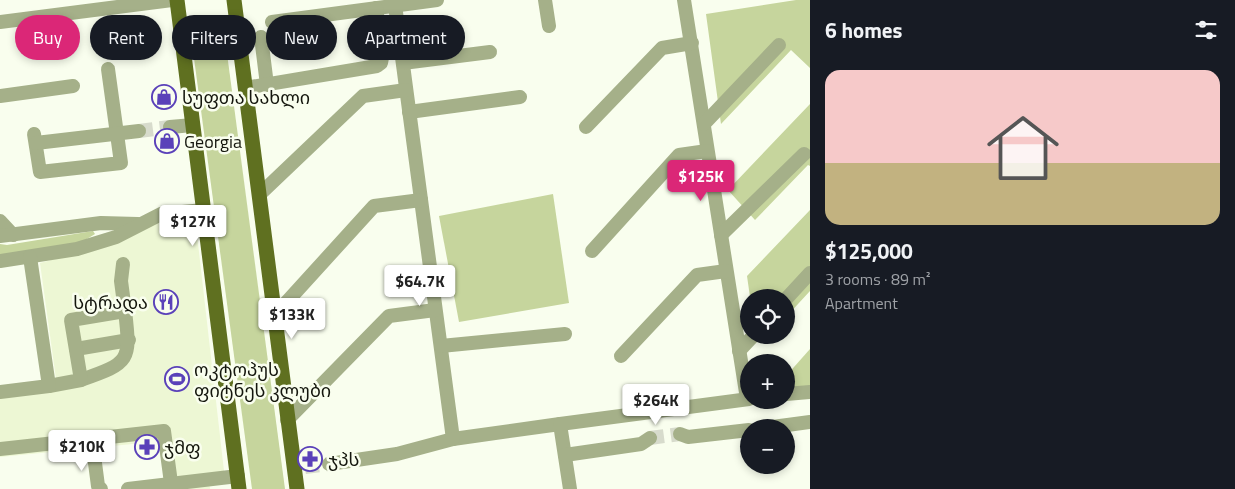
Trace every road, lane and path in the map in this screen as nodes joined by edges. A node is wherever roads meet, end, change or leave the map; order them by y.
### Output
1 (172, 0) edge
2 (177, 0) edge
3 (234, 0) edge
4 (437, 0) edge
5 (545, 0) edge
6 (684, 0) edge
7 (144, 2) edge
8 (395, 5) junction
9 (66, 7) edge
10 (376, 8) junction
11 (324, 15) edge
12 (0, 22) edge
13 (548, 26) dead end
14 (261, 36) dead end
15 (692, 43) junction
16 (779, 45) dead end
17 (490, 52) dead end
18 (403, 63) junction
19 (108, 68) dead end
20 (268, 85) junction
21 (73, 86) dead end
22 (245, 88) junction
23 (406, 90) junction
24 (0, 96) edge
25 (520, 97) dead end
26 (409, 112) junction
27 (704, 124) junction
28 (193, 125) junction
29 (170, 127) tunnel mouth
30 (586, 127) dead end
31 (139, 131) tunnel mouth
32 (118, 134) junction
33 (707, 150) junction
34 (804, 154) dead end
35 (259, 195) junction
36 (421, 200) junction
37 (204, 210) junction
38 (0, 221) edge
39 (138, 224) junction
40 (721, 235) junction
41 (7, 236) edge
42 (592, 252) dead end
43 (30, 257) junction
44 (0, 261) edge
45 (123, 264) dead end
46 (726, 271) junction
47 (810, 273) edge
48 (795, 289) edge
49 (435, 310) junction
50 (125, 311) junction
51 (274, 316) junction
52 (565, 334) dead end
53 (129, 340) junction
54 (746, 344) edge
55 (441, 346) junction
56 (76, 349) junction
57 (739, 351) junction
58 (621, 356) dead end
59 (740, 356) edge
60 (81, 380) junction
61 (49, 386) junction
62 (0, 392) edge
63 (810, 392) edge
64 (795, 393) edge
65 (740, 400) edge
66 (287, 420) junction
67 (810, 422) edge
68 (560, 424) junction
69 (795, 424) edge
70 (740, 431) edge
71 (680, 434) tunnel mouth
72 (650, 438) tunnel mouth
73 (453, 439) junction
74 (92, 440) junction
75 (0, 450) edge
76 (565, 455) junction
77 (329, 464) tunnel mouth
78 (238, 483) edge
79 (176, 484) edge
80 (101, 489) edge
81 (128, 489) edge
82 (297, 489) edge
83 (570, 489) edge

1 - 7 street
2 - 28 main road
3 - 22 main road
4 - 8 street
5 - 13 street
6 - 15 street
7 - 9 street
8 - 10 street
8 - 18 street
9 - 12 street
10 - 11 street
10 - 20 street
14 - 20 street
15 - 27 street
15 - 30 street
16 - 27 street
17 - 18 street
18 - 23 street
19 - 32 street
20 - 22 street
21 - 24 street
22 - 35 main road
23 - 26 street
23 - 35 street
25 - 26 street
26 - 36 street
27 - 33 street
28 - 29 street
28 - 37 main road
31 - 32 street
32 - 32 street
33 - 40 street
33 - 42 street
34 - 40 street
35 - 51 main road
36 - 49 street
36 - 51 street
37 - 39 street
37 - 78 main road
38 - 41 street
39 - 41 street
39 - 43 street
40 - 46 street
43 - 44 street
43 - 61 street
45 - 50 street
46 - 57 street
46 - 58 street
47 - 48 street
49 - 55 street
49 - 66 street
50 - 53 street
50 - 56 street
51 - 66 main road
52 - 55 street
53 - 56 street
53 - 60 street
54 - 57 street
55 - 73 street
56 - 60 street
57 - 59 street
60 - 61 street
61 - 62 street
63 - 64 street
65 - 68 street
66 - 82 main road
67 - 69 street
68 - 73 street
68 - 76 street
70 - 71 street
72 - 76 street
73 - 77 street
74 - 75 street
74 - 79 street
74 - 80 street
76 - 83 street
78 - 79 street
79 - 81 street

